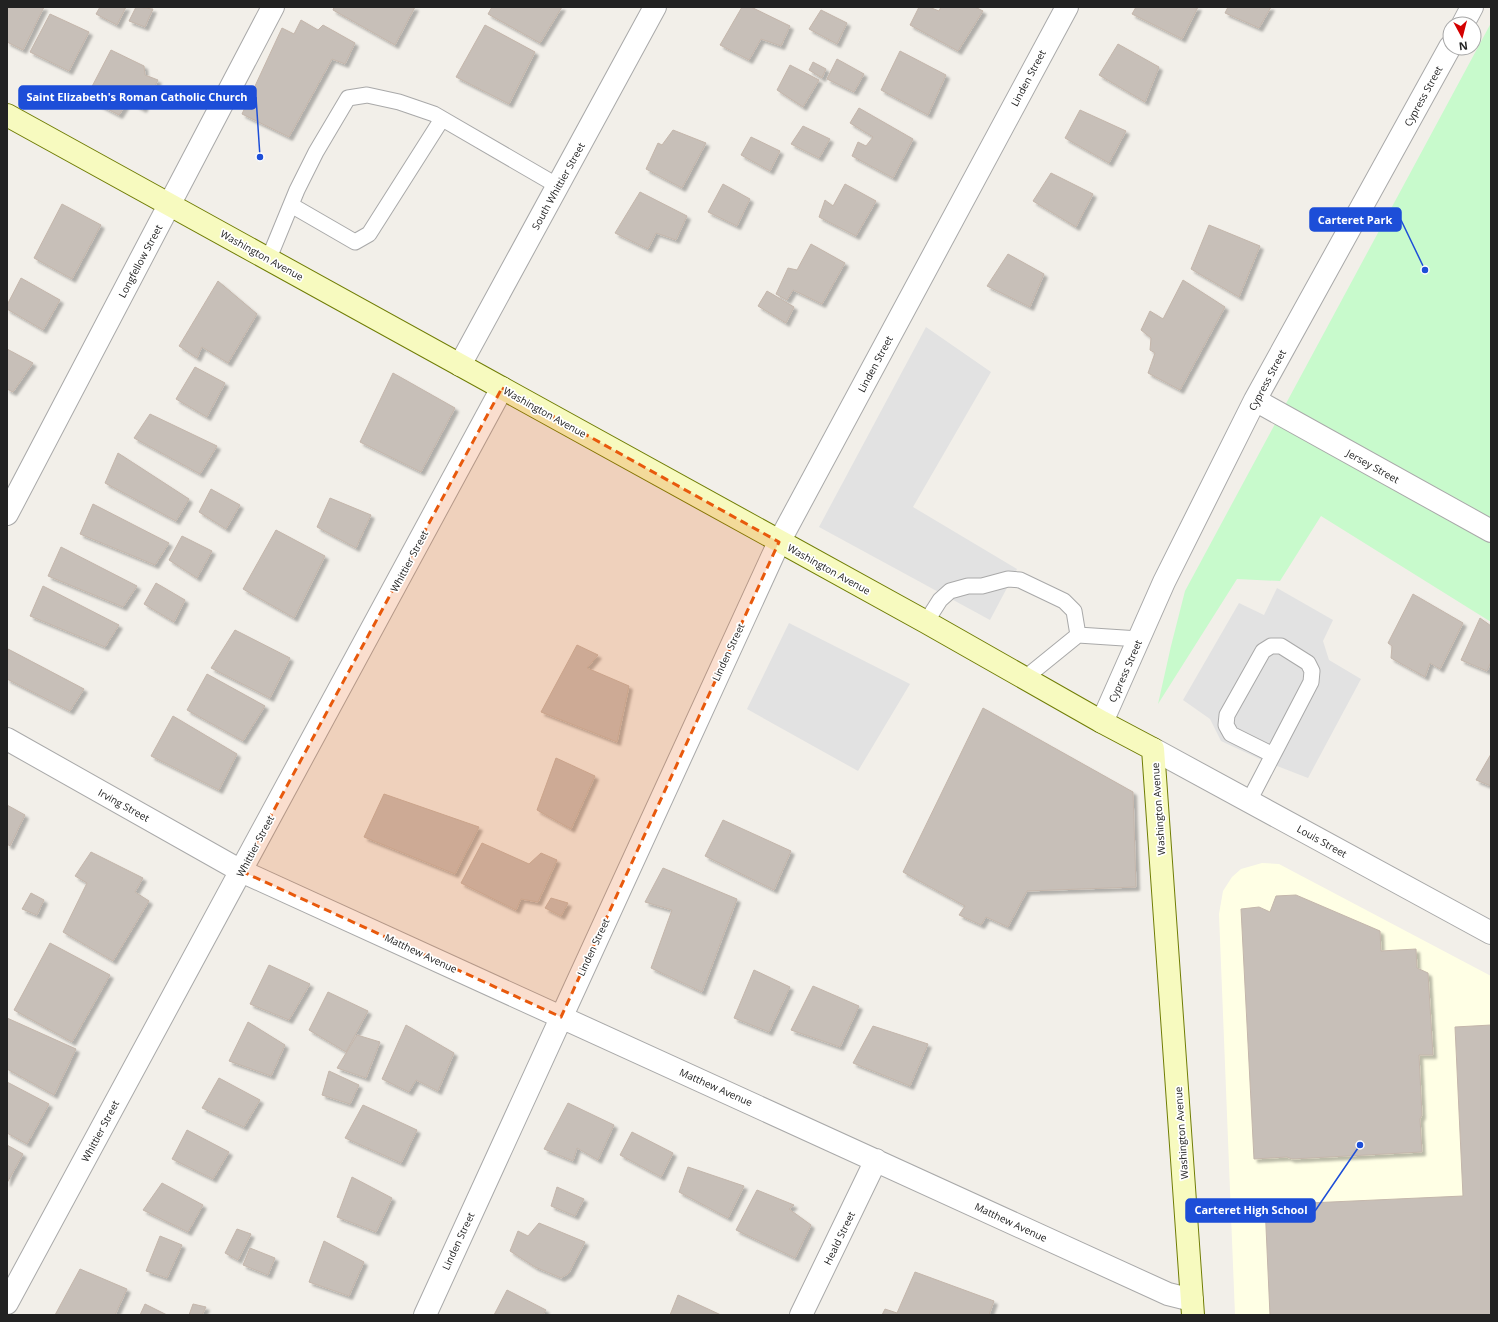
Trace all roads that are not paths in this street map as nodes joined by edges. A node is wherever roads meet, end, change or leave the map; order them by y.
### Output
1 (273, 7) edge
2 (655, 7) edge
3 (1067, 7) edge
4 (1472, 7) edge
5 (1467, 16) edge
6 (1445, 56) edge
7 (7, 115) edge
8 (442, 119) junction
9 (558, 186) junction
10 (170, 204) junction
11 (291, 204) junction
12 (269, 258) junction
13 (460, 365) junction
14 (502, 388) junction
15 (1255, 400) junction
16 (7, 514) edge
17 (1491, 531) edge
18 (779, 542) junction
19 (926, 622) junction
20 (1078, 635) junction
21 (1139, 639) junction
22 (1025, 678) junction
23 (1102, 722) junction
24 (7, 739) edge
25 (1153, 749) junction
26 (1273, 755) junction
27 (1249, 801) junction
28 (241, 871) junction
29 (1491, 933) edge
30 (561, 1017) junction
31 (876, 1160) junction
32 (7, 1303) edge
33 (1193, 1307) edge
34 (425, 1315) edge
35 (801, 1315) edge

1 - 10 street, Longfellow Street
2 - 9 street, South Whittier Street
3 - 18 street, Linden Street
4 - 5 street
6 - 15 street, Cypress Street
7 - 10 street, Washington Avenue
8 - 9 lane
8 - 11 lane
8 - 11 lane
9 - 13 street, South Whittier Street
10 - 12 street, Washington Avenue
10 - 16 street, Longfellow Street
11 - 12 lane
12 - 13 street, Washington Avenue
13 - 14 street, Washington Avenue
14 - 18 street, Washington Avenue
14 - 28 street, Whittier Street
15 - 17 street, Jersey Street
15 - 21 street, Cypress Street
18 - 19 street, Washington Avenue
18 - 30 street, Linden Street
19 - 20 lane
19 - 22 street, Washington Avenue
20 - 21 lane
20 - 22 lane
21 - 23 street, Cypress Street
22 - 23 street, Washington Avenue
23 - 25 street, Washington Avenue
24 - 28 street, Irving Street
25 - 27 street, Louis Street
25 - 33 street, Washington Avenue
26 - 26 lane
26 - 27 lane
27 - 29 street, Louis Street
28 - 30 street, Matthew Avenue
28 - 32 street, Whittier Street
30 - 31 street, Matthew Avenue
30 - 34 street, Linden Street
31 - 33 street, Matthew Avenue
31 - 35 street, Heald Street

